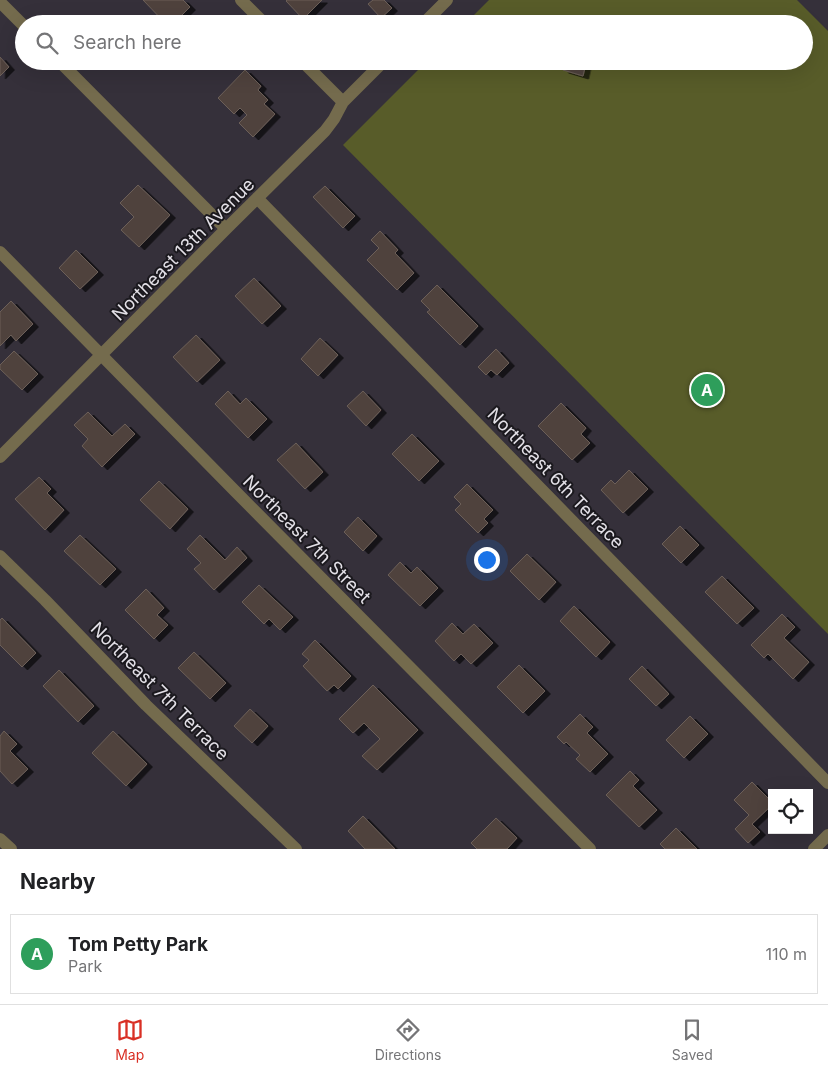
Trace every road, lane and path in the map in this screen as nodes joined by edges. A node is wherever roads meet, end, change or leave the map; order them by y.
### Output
1 (242, 0) edge
2 (447, 0) edge
3 (0, 2) edge
4 (256, 15) edge
5 (432, 15) edge
6 (15, 17) edge
7 (68, 70) edge
8 (311, 70) edge
9 (375, 70) edge
10 (343, 102) junction
11 (257, 198) junction
12 (226, 229) junction
13 (0, 252) edge
14 (103, 355) junction
15 (0, 457) edge
16 (0, 556) edge
17 (828, 783) edge
18 (828, 835) edge
19 (0, 839) edge
20 (11, 849) edge
21 (296, 849) edge
22 (590, 849) edge
23 (814, 849) edge

1 - 4 street
2 - 5 street
3 - 6 street
7 - 12 street
8 - 10 street
9 - 10 street, Northeast 13th Avenue
10 - 11 street, Northeast 13th Avenue
11 - 12 street, Northeast 13th Avenue
11 - 17 street, Northeast 6th Terrace
12 - 14 street, Northeast 13th Avenue
13 - 14 street, Northeast 7th Street
14 - 15 street, Northeast 13th Avenue
14 - 22 street, Northeast 7th Street
16 - 21 street, Northeast 7th Terrace
18 - 23 street
19 - 20 street

